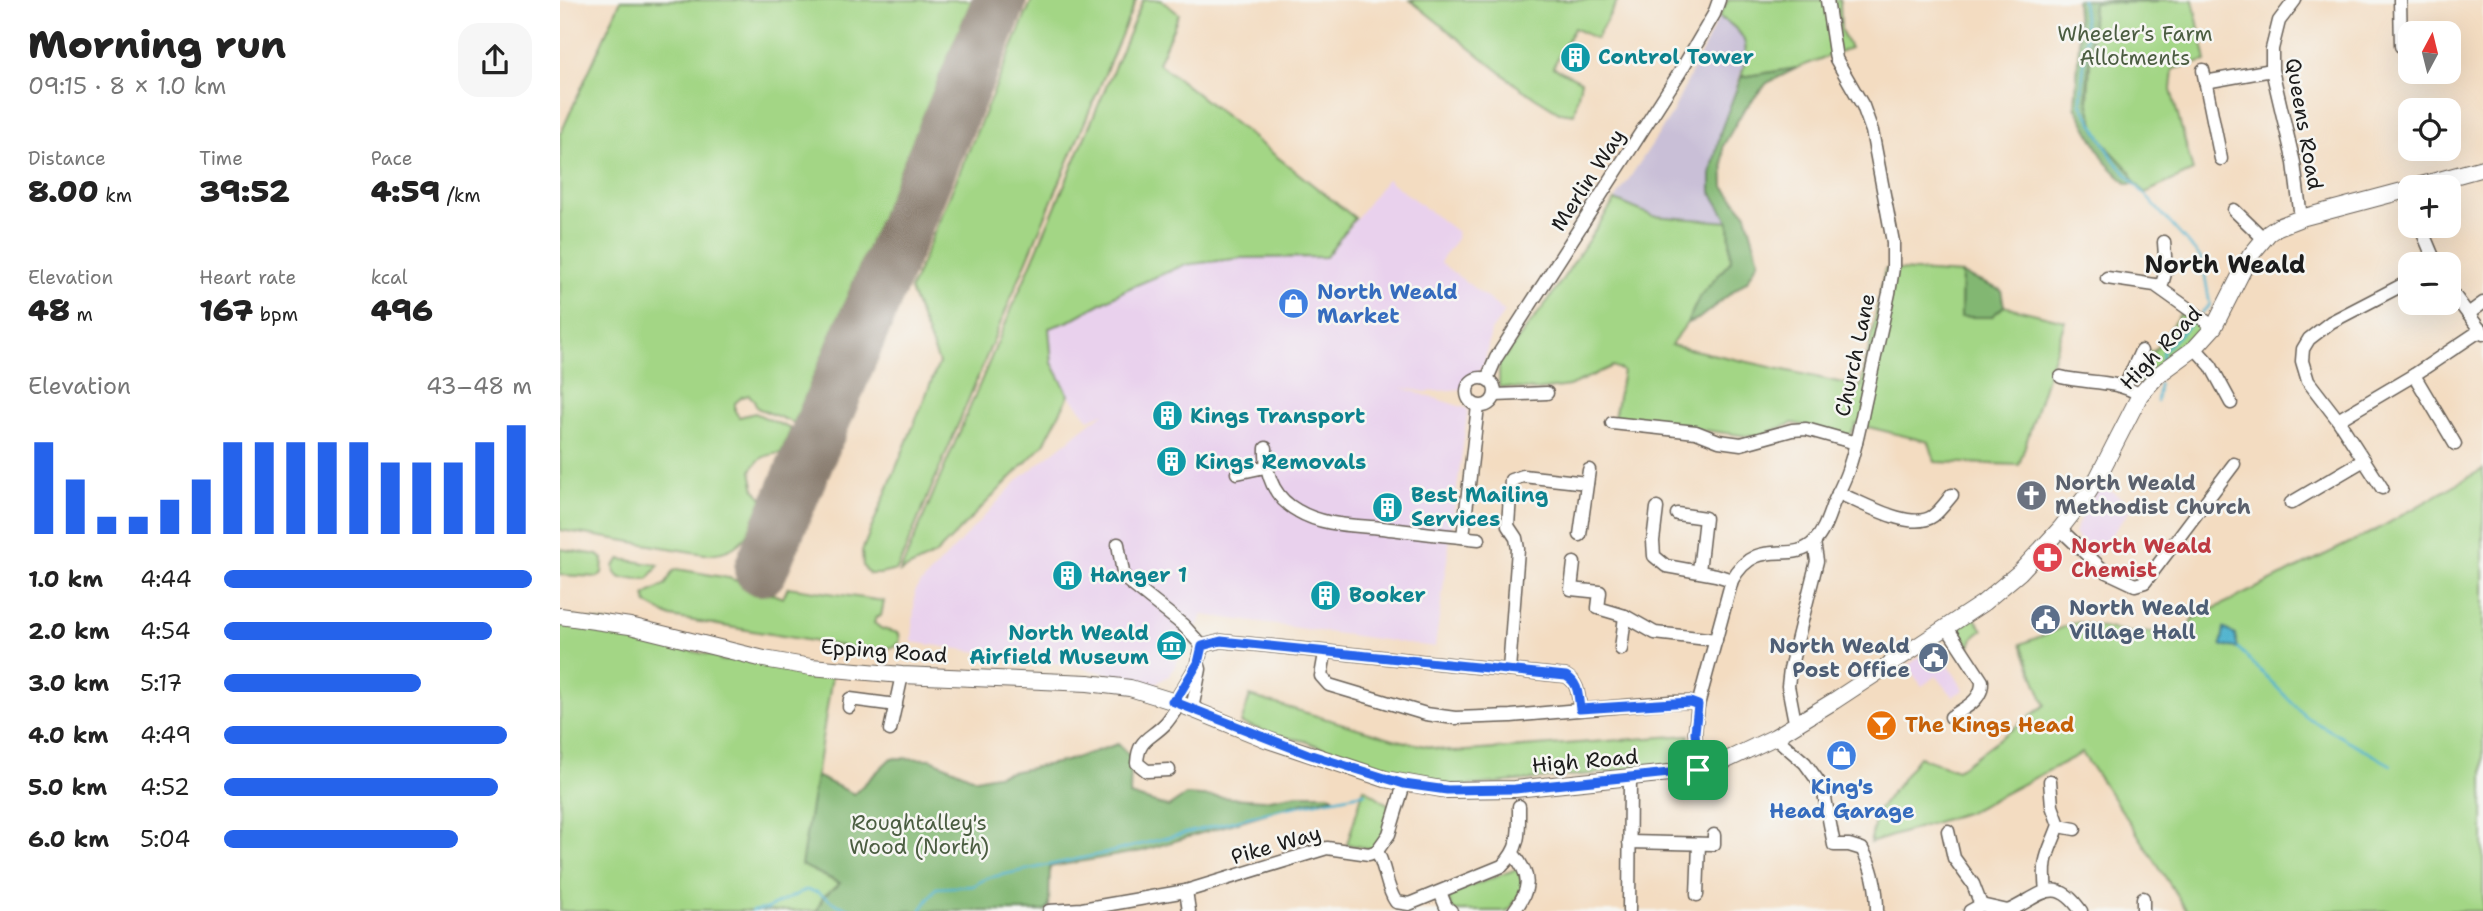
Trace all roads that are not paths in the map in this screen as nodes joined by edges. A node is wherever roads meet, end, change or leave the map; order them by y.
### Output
1 (1719, 0) edge
2 (1827, 0) edge
3 (2295, 0) edge
4 (2400, 0) edge
5 (2400, 21) edge
6 (2272, 70) junction
7 (2221, 159) dead end
8 (2483, 168) edge
9 (2458, 175) edge
10 (2398, 192) edge
11 (2234, 210) dead end
12 (2301, 218) junction
13 (2263, 238) junction
14 (2164, 242) dead end
15 (2107, 278) dead end
16 (2398, 287) edge
17 (2161, 288) junction
18 (2483, 303) edge
19 (2461, 305) edge
20 (2468, 314) junction
21 (2214, 327) junction
22 (2482, 332) edge
23 (2195, 348) junction
24 (2141, 351) dead end
25 (2414, 375) junction
26 (2061, 377) dead end
27 (1487, 379) junction
28 (2125, 386) junction
29 (1547, 393) dead end
30 (1495, 395) junction
31 (2140, 395) junction
32 (2231, 402) dead end
33 (1478, 406) junction
34 (2338, 420) junction
35 (1612, 422) dead end
36 (1856, 443) junction
37 (2455, 444) dead end
38 (1266, 448) dead end
39 (2364, 460) junction
40 (2234, 464) dead end
41 (1265, 467) junction
42 (1589, 470) dead end
43 (1237, 472) dead end
44 (1587, 484) junction
45 (2382, 488) dead end
46 (1838, 493) junction
47 (1952, 495) dead end
48 (2291, 503) dead end
49 (1657, 508) dead end
50 (1677, 514) dead end
51 (2060, 529) junction
52 (1580, 535) dead end
53 (1463, 537) junction
54 (1479, 539) dead end
55 (1814, 542) junction
56 (1118, 544) dead end
57 (1574, 563) dead end
58 (1699, 572) junction
59 (1732, 580) junction
60 (1625, 615) junction
61 (560, 616) edge
62 (1946, 626) junction
63 (1716, 640) junction
64 (1202, 646) junction
65 (1621, 649) dead end
66 (1324, 659) dead end
67 (1198, 663) junction
68 (1509, 670) junction
69 (902, 675) junction
70 (895, 705) junction
71 (1181, 705) junction
72 (1698, 705) junction
73 (849, 707) dead end
74 (1580, 709) junction
75 (1794, 717) dead end
76 (1951, 717) dead end
77 (890, 730) dead end
78 (1775, 737) junction
79 (1169, 769) dead end
80 (1698, 770) junction
81 (1630, 779) junction
82 (2050, 782) dead end
83 (1404, 784) junction
84 (1519, 806) dead end
85 (2059, 826) junction
86 (2075, 829) dead end
87 (1948, 831) dead end
88 (1714, 835) dead end
89 (1629, 842) junction
90 (1699, 844) junction
91 (1377, 851) junction
92 (1514, 855) junction
93 (1186, 891) junction
94 (2046, 891) junction
95 (1440, 892) junction
96 (1697, 895) dead end
97 (1393, 907) edge
98 (1976, 908) edge
99 (1082, 910) edge
100 (1049, 911) edge
101 (1189, 911) edge
102 (1451, 911) edge
103 (1514, 911) edge
104 (1629, 911) edge
105 (1877, 911) edge
106 (2081, 911) edge

1 - 27 street, Merlin Way
2 - 36 street, Church Lane
3 - 6 street, Queens Road
4 - 5 street
6 - 7 street
6 - 12 street, Queens Road
8 - 9 main road, High Road
10 - 12 main road, High Road
11 - 13 street
12 - 13 main road, High Road
13 - 21 main road, High Road
14 - 17 street
15 - 17 street
16 - 34 street
17 - 21 street
18 - 20 street
19 - 20 street
20 - 22 street
21 - 23 main road, High Road
22 - 25 street
23 - 31 main road, High Road
23 - 32 street
24 - 28 street
25 - 34 street
25 - 37 street
26 - 28 street
27 - 30 street
27 - 33 street
28 - 31 street
29 - 30 street
30 - 33 street
31 - 51 main road, High Road
33 - 53 street
34 - 39 street
35 - 36 street
36 - 46 street, Church Lane
38 - 41 street
39 - 45 street
39 - 48 street
40 - 51 street
41 - 43 street
41 - 53 street
42 - 44 street
44 - 52 street
44 - 68 street
46 - 47 street
46 - 55 street, Church Lane
49 - 58 street
50 - 58 street
51 - 62 main road, High Road
53 - 54 street
55 - 59 street
55 - 75 street, Church Lane
56 - 64 street
57 - 60 street
58 - 59 street
59 - 63 street
60 - 63 street
60 - 65 street
61 - 69 main road, Epping Road
62 - 76 street
62 - 78 main road, High Road
63 - 72 street
64 - 67 street
64 - 68 street
66 - 74 street
67 - 71 street
67 - 71 street
68 - 74 street
69 - 70 street
69 - 71 main road, Epping Road
70 - 73 street
70 - 77 street
71 - 79 street
71 - 83 main road, Epping Road
72 - 74 street
72 - 80 street
78 - 80 main road, High Road
78 - 105 street
80 - 81 main road, High Road
81 - 83 main road, High Road
81 - 89 street
82 - 85 street
83 - 91 street
84 - 92 street
85 - 86 street
85 - 94 street
87 - 98 street
88 - 90 street
89 - 90 street
89 - 104 street
90 - 96 street
91 - 93 street, Pike Way
91 - 97 street
92 - 95 street
92 - 103 street
93 - 99 street, Pike Way
93 - 101 street
94 - 98 street
94 - 106 street
95 - 97 street
95 - 102 street
99 - 100 street, Pike Way

